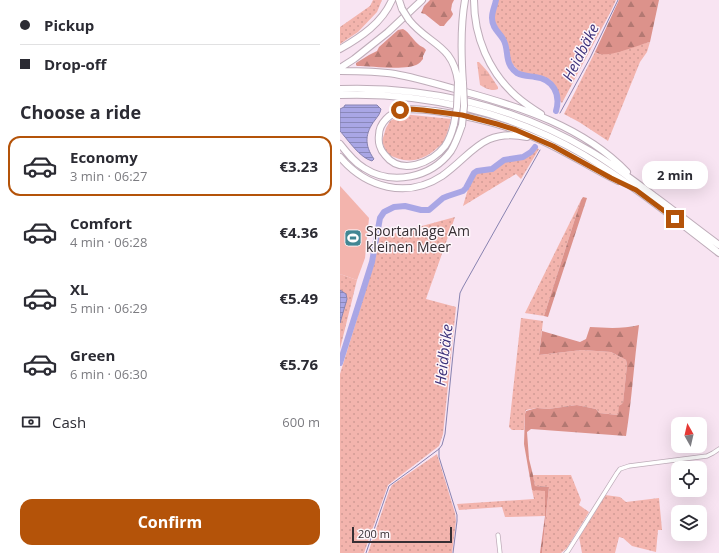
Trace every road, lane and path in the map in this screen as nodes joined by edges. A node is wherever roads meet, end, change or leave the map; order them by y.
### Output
1 (392, 0) edge
2 (399, 0) edge
3 (422, 0) edge
4 (465, 0) edge
5 (474, 0) edge
6 (340, 49) edge
7 (340, 68) edge
8 (340, 71) edge
9 (461, 83) junction
10 (340, 89) edge
11 (340, 96) edge
12 (553, 122) junction
13 (539, 139) junction
14 (340, 144) edge
15 (340, 157) edge
16 (638, 183) junction
17 (636, 190) junction
18 (719, 245) edge
19 (719, 253) edge
20 (719, 449) edge
21 (498, 536) dead end
22 (500, 553) edge
23 (566, 553) edge

1 - 6 highway
2 - 9 highway, bridge
3 - 7 highway
4 - 9 highway
5 - 12 highway
8 - 12 highway
9 - 13 highway, bridge
9 - 14 highway, bridge
10 - 16 highway
11 - 17 highway
12 - 16 highway
13 - 15 highway
13 - 17 highway
16 - 18 highway
17 - 19 highway
20 - 23 street
21 - 22 street

